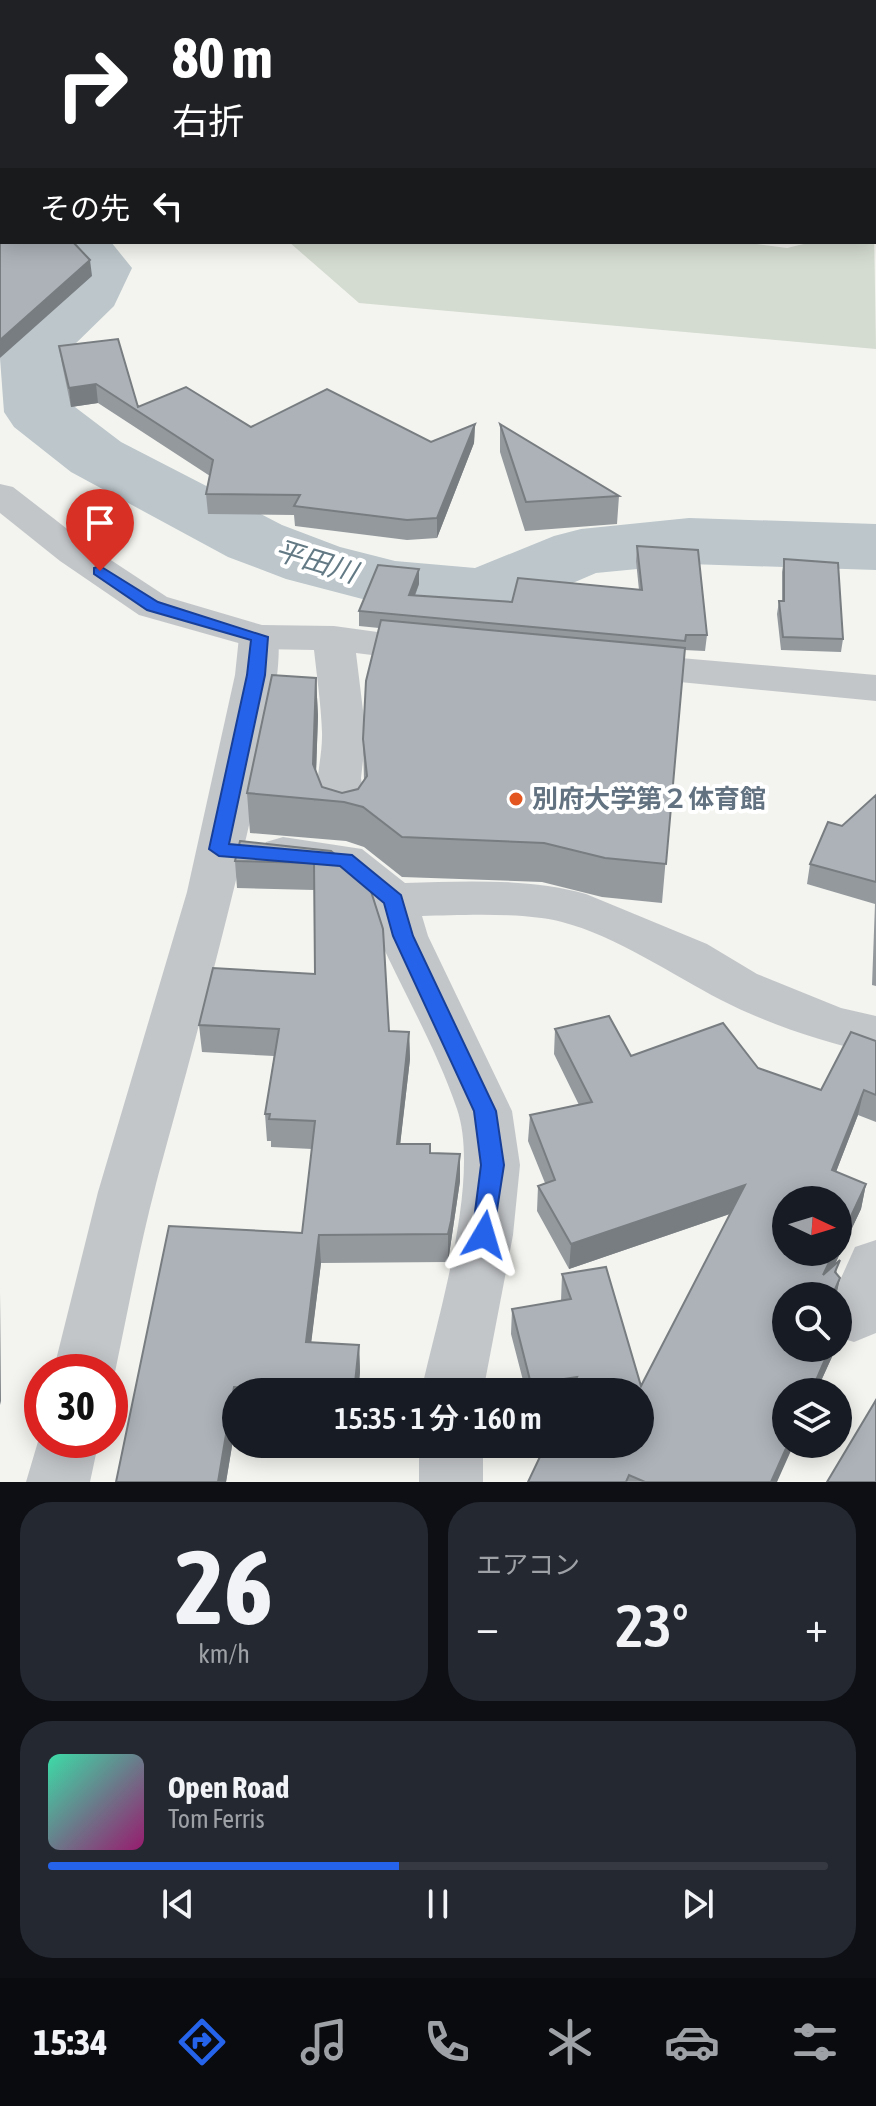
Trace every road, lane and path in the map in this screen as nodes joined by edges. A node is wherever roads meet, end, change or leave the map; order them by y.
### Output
1 (0, 495) edge
2 (260, 637) junction
3 (334, 638) junction
4 (474, 654) edge
5 (584, 663) edge
6 (876, 688) edge
7 (343, 814) edge
8 (219, 849) junction
9 (394, 900) junction
10 (876, 1035) edge
11 (876, 1264) edge
12 (854, 1317) dead end
13 (88, 1354) edge
14 (455, 1378) edge
15 (64, 1458) edge
16 (451, 1458) edge
17 (58, 1482) edge
18 (451, 1482) edge

1 - 2 street
2 - 3 street
2 - 8 street
3 - 4 street
3 - 7 street
5 - 6 street
8 - 9 street
8 - 13 street
9 - 10 street
9 - 14 street
11 - 12 street
15 - 17 street
16 - 18 street

